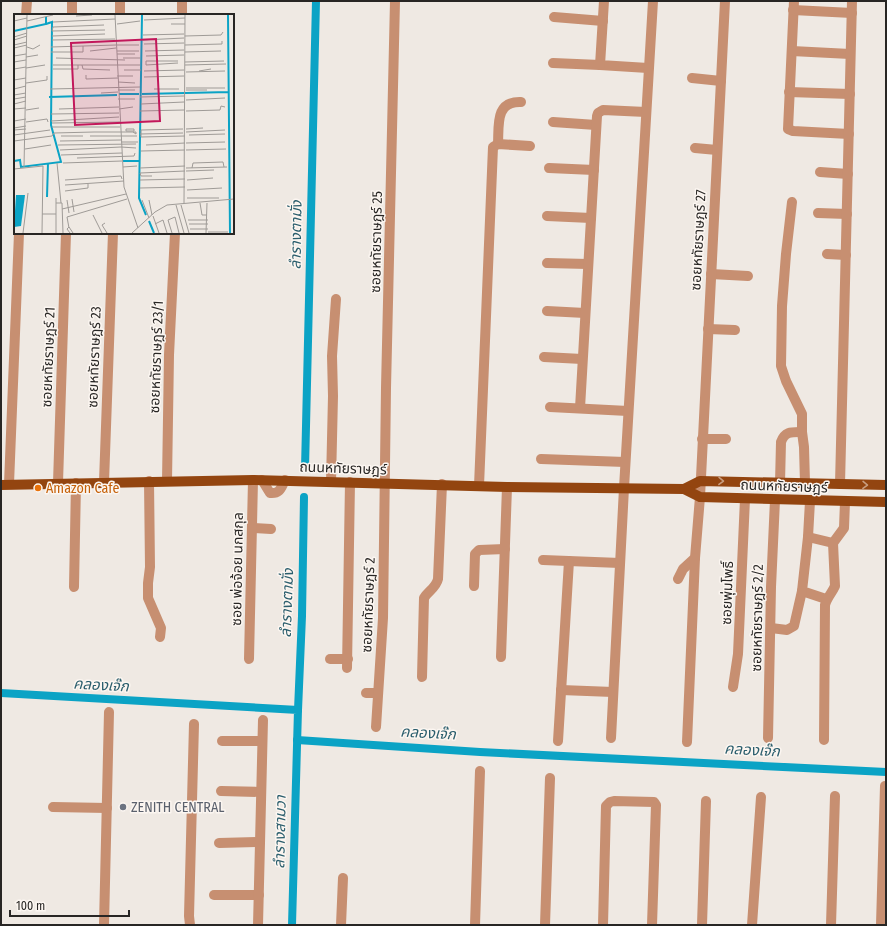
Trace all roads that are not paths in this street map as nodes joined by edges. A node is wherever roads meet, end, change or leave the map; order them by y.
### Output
1 (27, 1) edge
2 (72, 1) edge
3 (120, 1) edge
4 (182, 1) edge
5 (395, 1) edge
6 (604, 1) edge
7 (653, 1) edge
8 (725, 1) edge
9 (852, 1) edge
10 (794, 6) edge
11 (852, 13) junction
12 (26, 14) edge
13 (72, 14) edge
14 (120, 14) edge
15 (182, 14) edge
16 (554, 17) dead end
17 (603, 21) junction
18 (792, 51) junction
19 (850, 54) junction
20 (553, 63) dead end
21 (600, 65) junction
22 (648, 68) junction
23 (692, 78) dead end
24 (721, 81) junction
25 (789, 92) junction
26 (850, 94) junction
27 (521, 102) dead end
28 (646, 112) junction
29 (553, 122) dead end
30 (596, 125) junction
31 (849, 134) junction
32 (498, 144) junction
33 (530, 146) dead end
34 (695, 148) dead end
35 (717, 150) junction
36 (549, 168) dead end
37 (594, 170) junction
38 (820, 172) dead end
39 (848, 174) junction
40 (792, 202) dead end
41 (818, 213) dead end
42 (847, 214) junction
43 (547, 216) dead end
44 (591, 218) junction
45 (19, 234) edge
46 (66, 234) edge
47 (113, 234) edge
48 (175, 234) edge
49 (827, 254) dead end
50 (846, 255) junction
51 (547, 263) dead end
52 (588, 264) junction
53 (710, 274) junction
54 (748, 276) dead end
55 (336, 299) dead end
56 (547, 311) dead end
57 (585, 313) junction
58 (708, 329) junction
59 (735, 330) dead end
60 (544, 357) dead end
61 (582, 359) junction
62 (550, 406) dead end
63 (580, 408) junction
64 (628, 411) junction
65 (802, 432) junction
66 (702, 439) junction
67 (726, 439) dead end
68 (541, 459) dead end
69 (625, 462) junction
70 (257, 480) junction
71 (149, 481) junction
72 (167, 481) junction
73 (700, 481) junction
74 (104, 482) junction
75 (331, 482) junction
76 (350, 482) junction
77 (780, 482) junction
78 (58, 483) junction
79 (76, 483) junction
80 (384, 483) junction
81 (805, 483) junction
82 (5, 484) edge
83 (442, 484) junction
84 (840, 484) junction
85 (886, 485) edge
86 (479, 486) junction
87 (507, 487) junction
88 (624, 488) junction
89 (684, 489) junction
90 (700, 497) junction
91 (744, 499) junction
92 (775, 500) junction
93 (810, 501) junction
94 (845, 502) junction
95 (886, 502) edge
96 (252, 528) junction
97 (271, 529) dead end
98 (808, 537) junction
99 (833, 544) junction
100 (505, 549) junction
101 (695, 558) junction
102 (543, 560) dead end
103 (569, 561) junction
104 (620, 563) junction
105 (678, 579) dead end
106 (474, 586) dead end
107 (74, 587) dead end
108 (802, 591) junction
109 (826, 599) junction
110 (771, 628) junction
111 (160, 637) dead end
112 (501, 657) dead end
113 (249, 659) dead end
114 (330, 659) dead end
115 (422, 677) dead end
116 (733, 687) dead end
117 (561, 690) junction
118 (613, 692) junction
119 (366, 693) dead end
120 (378, 693) junction
121 (109, 712) dead end
122 (263, 720) dead end
123 (194, 724) dead end
124 (376, 727) dead end
125 (611, 738) dead end
126 (768, 738) dead end
127 (824, 740) dead end
128 (222, 741) dead end
129 (262, 741) junction
130 (558, 741) dead end
131 (687, 742) dead end
132 (480, 771) dead end
133 (550, 778) dead end
134 (885, 786) edge
135 (221, 791) dead end
136 (261, 792) junction
137 (835, 796) dead end
138 (761, 797) dead end
139 (706, 801) dead end
140 (54, 807) dead end
141 (107, 808) junction
142 (219, 842) dead end
143 (260, 842) junction
144 (342, 878) dead end
145 (214, 895) dead end
146 (259, 895) junction
147 (104, 925) edge
148 (190, 925) edge
149 (258, 925) edge
150 (341, 925) edge
151 (475, 925) edge
152 (545, 925) edge
153 (602, 925) edge
154 (652, 925) edge
155 (702, 925) edge
156 (752, 925) edge
157 (831, 925) edge
158 (882, 925) edge

1 - 12 street
2 - 13 street
3 - 14 street
4 - 15 street
5 - 80 street, ซอยหทัยราษฎร์ 25
6 - 17 street
7 - 22 street
8 - 24 street, ซอยหทัยราษฎร์ 27
9 - 11 street
10 - 11 street
10 - 18 street
11 - 19 street
16 - 17 street
17 - 21 street
18 - 19 street
18 - 25 street
19 - 26 street
20 - 21 street
21 - 22 street
22 - 28 street
23 - 24 street
24 - 35 street, ซอยหทัยราษฎร์ 27
25 - 26 street
25 - 31 street
26 - 31 street
27 - 32 street
28 - 30 street
28 - 64 street
29 - 30 street
30 - 37 street
31 - 39 street
32 - 33 street
32 - 86 street
34 - 35 street
35 - 53 street, ซอยหทัยราษฎร์ 27
36 - 37 street
37 - 44 street
38 - 39 street
39 - 42 street
40 - 65 street
41 - 42 street
42 - 50 street
43 - 44 street
44 - 52 street
45 - 82 street
46 - 78 street, ซอยหทัยราษฎร์ 21
47 - 74 street, ซอยหทัยราษฎร์ 23
48 - 72 street, ซอยหทัยราษฎร์ 23/1
49 - 50 street
50 - 84 street
51 - 52 street
52 - 57 street
53 - 54 street
53 - 58 street, ซอยหทัยราษฎร์ 27
55 - 75 street
56 - 57 street
57 - 61 street
58 - 59 street
58 - 66 street, ซอยหทัยราษฎร์ 27
60 - 61 street
61 - 63 street
62 - 63 street
63 - 64 street
64 - 69 street
65 - 77 street
65 - 81 street
66 - 67 street
66 - 73 street, ซอยหทัยราษฎร์ 27
68 - 69 street
69 - 88 street
70 - 72 main road, ถนนหทัยราษฎร์
70 - 75 main road, ถนนหทัยราษฎร์
70 - 96 street, ซอย พ่อจ้อย นกสกุล
71 - 72 main road, ถนนหทัยราษฎร์
71 - 74 main road, ถนนหทัยราษฎร์
71 - 111 street
73 -> 77 main road, ถนนหทัยราษฎร์
73 - 89 main road, ถนนหทัยราษฎร์
73 - 90 street, ซอยหทัยราษฎร์ 27
74 - 79 main road, ถนนหทัยราษฎร์
75 - 76 main road, ถนนหทัยราษฎร์
76 - 80 main road, ถนนหทัยราษฎร์
76 - 114 street
77 - 81 main road, ถนนหทัยราษฎร์
78 - 79 main road, ถนนหทัยราษฎร์
78 - 82 main road, ถนนหทัยราษฎร์
79 - 107 street
80 - 83 main road, ถนนหทัยราษฎร์
80 - 120 street, ซอยหทัยราษฎร์ 2
81 - 84 main road, ถนนหทัยราษฎร์
83 - 86 main road, ถนนหทัยราษฎร์
83 - 115 street
84 -> 85 main road, ถนนหทัยราษฎร์
86 - 87 main road, ถนนหทัยราษฎร์
87 - 88 main road, ถนนหทัยราษฎร์
87 - 100 street
88 - 89 main road, ถนนหทัยราษฎร์
88 - 104 street
89 - 90 main road, ถนนหทัยราษฎร์
90 - 91 main road, ถนนหทัยราษฎร์
90 - 101 street, ซอยหทัยราษฎร์ 27
91 - 92 main road, ถนนหทัยราษฎร์
91 - 116 street, ซอยพุ่มโพธิ์
92 - 93 main road, ถนนหทัยราษฎร์
92 - 110 street, ซอยหทัยราษฎร์ 2/2
93 - 94 main road, ถนนหทัยราษฎร์
93 - 98 street
94 - 95 main road, ถนนหทัยราษฎร์
94 - 99 street
96 - 97 street
96 - 113 street, ซอย พ่อจ้อย นกสกุล
98 - 99 street
98 - 108 street
99 - 109 street
100 - 106 street
100 - 112 street
101 - 105 street
101 - 131 street, ซอยหทัยราษฎร์ 27
102 - 103 street
103 - 104 street
103 - 117 street
104 - 118 street
108 - 109 street
108 - 110 street
109 - 127 street
110 - 126 street, ซอยหทัยราษฎร์ 2/2
117 - 118 street
117 - 130 street
118 - 125 street
119 - 120 street
120 - 124 street, ซอยหทัยราษฎร์ 2
121 - 141 street
122 - 129 street
123 - 148 street
128 - 129 street
129 - 136 street
132 - 151 street
133 - 152 street
134 - 158 street
135 - 136 street
136 - 143 street
137 - 157 street
138 - 156 street
139 - 155 street
140 - 141 street
141 - 147 street
142 - 143 street
143 - 146 street
144 - 150 street
145 - 146 street
146 - 149 street
153 - 154 street

